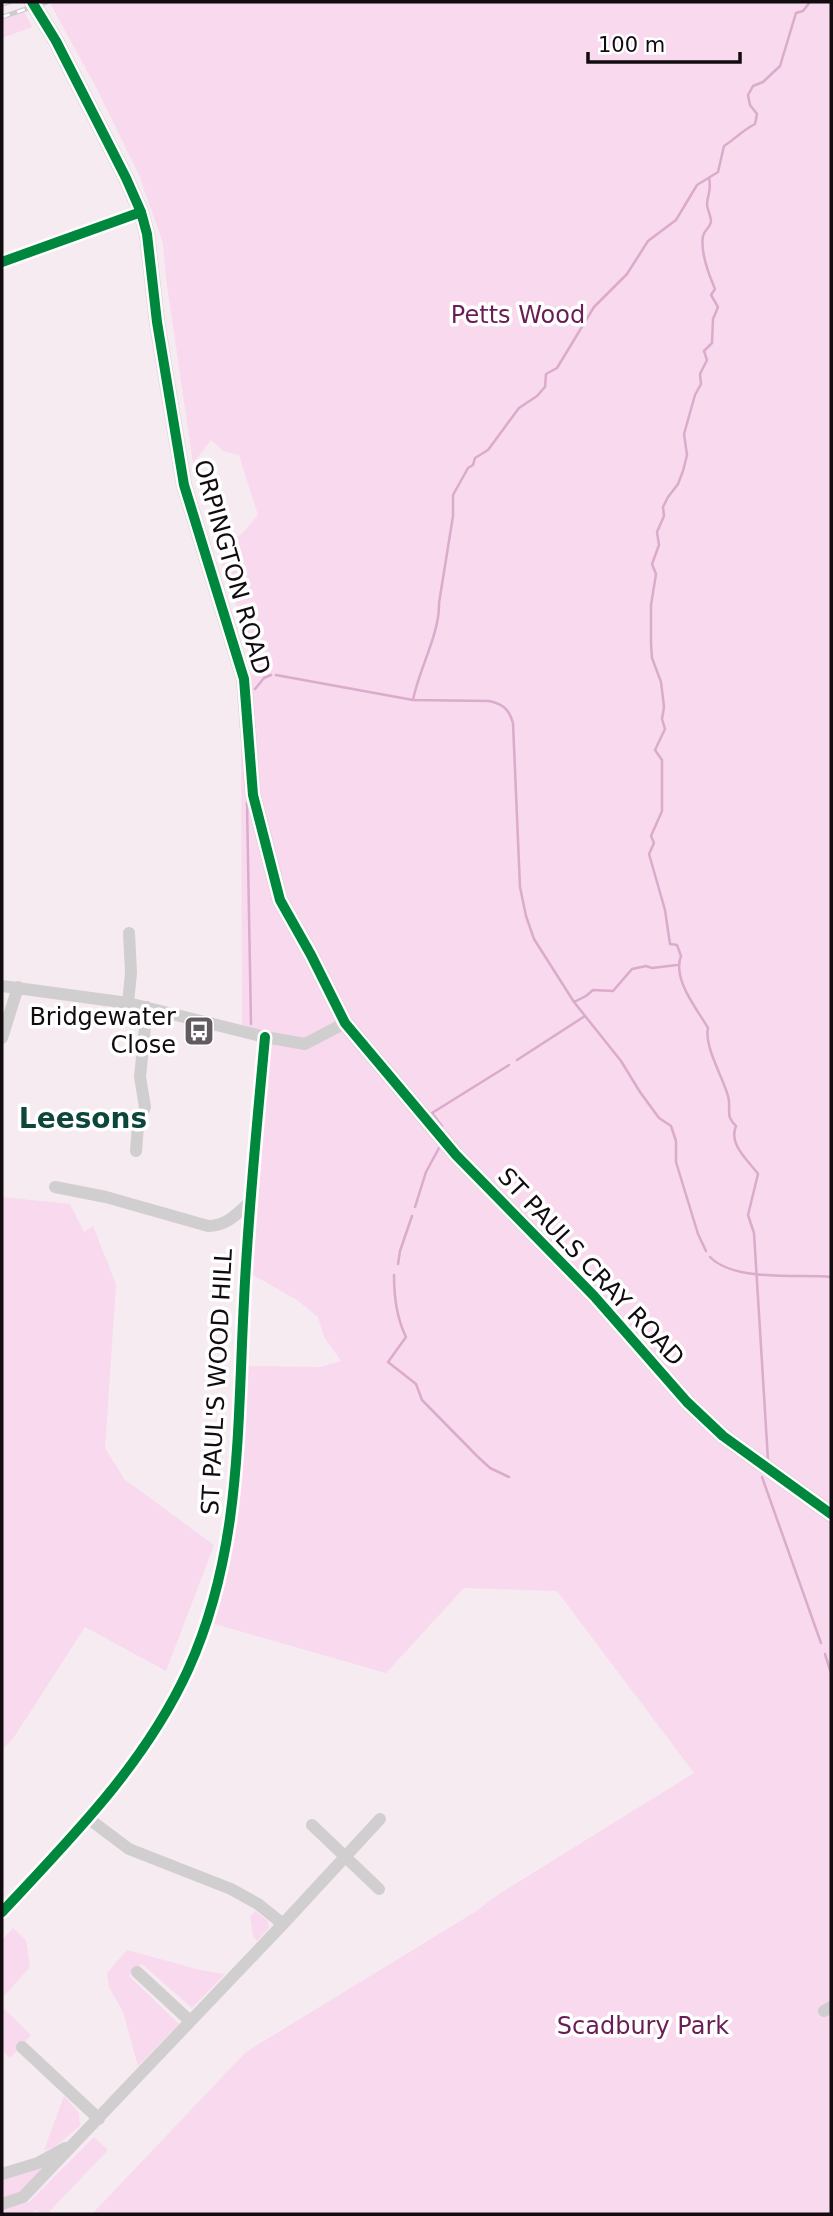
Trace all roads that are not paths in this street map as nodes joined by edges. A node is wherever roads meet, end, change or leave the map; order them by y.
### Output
1 (32, 2) edge
2 (141, 212) junction
3 (2, 262) edge
4 (129, 933) dead end
5 (2, 986) edge
6 (18, 987) junction
7 (128, 1003) junction
8 (147, 1007) junction
9 (345, 1023) junction
10 (265, 1037) junction
11 (2, 1038) edge
12 (136, 1151) dead end
13 (55, 1187) dead end
14 (248, 1203) junction
15 (831, 1514) edge
16 (89, 1819) junction
17 (380, 1819) dead end
18 (312, 1825) dead end
19 (345, 1857) junction
20 (379, 1889) dead end
21 (2, 1912) edge
22 (283, 1924) junction
23 (137, 1972) dead end
24 (190, 2021) junction
25 (22, 2047) dead end
26 (99, 2119) junction
27 (78, 2141) junction
28 (2, 2174) edge
29 (2, 2204) edge

1 - 2 main road, ORPINGTON ROAD
2 - 3 street
2 - 9 main road, ORPINGTON ROAD
4 - 7 street
5 - 6 street
6 - 7 street
6 - 11 street
7 - 8 street
8 - 10 street
8 - 12 street
9 - 10 street
9 - 15 main road, ST PAULS CRAY ROAD
10 - 14 street, ST PAUL'S WOOD HILL
13 - 14 street
14 - 16 street, ST PAUL'S WOOD HILL
16 - 21 street, ST PAUL'S WOOD HILL
16 - 22 street
17 - 19 street
18 - 19 street
19 - 20 street
19 - 22 street
22 - 24 street
23 - 24 street
24 - 26 street
25 - 26 street
26 - 27 street
27 - 28 street
27 - 29 street

